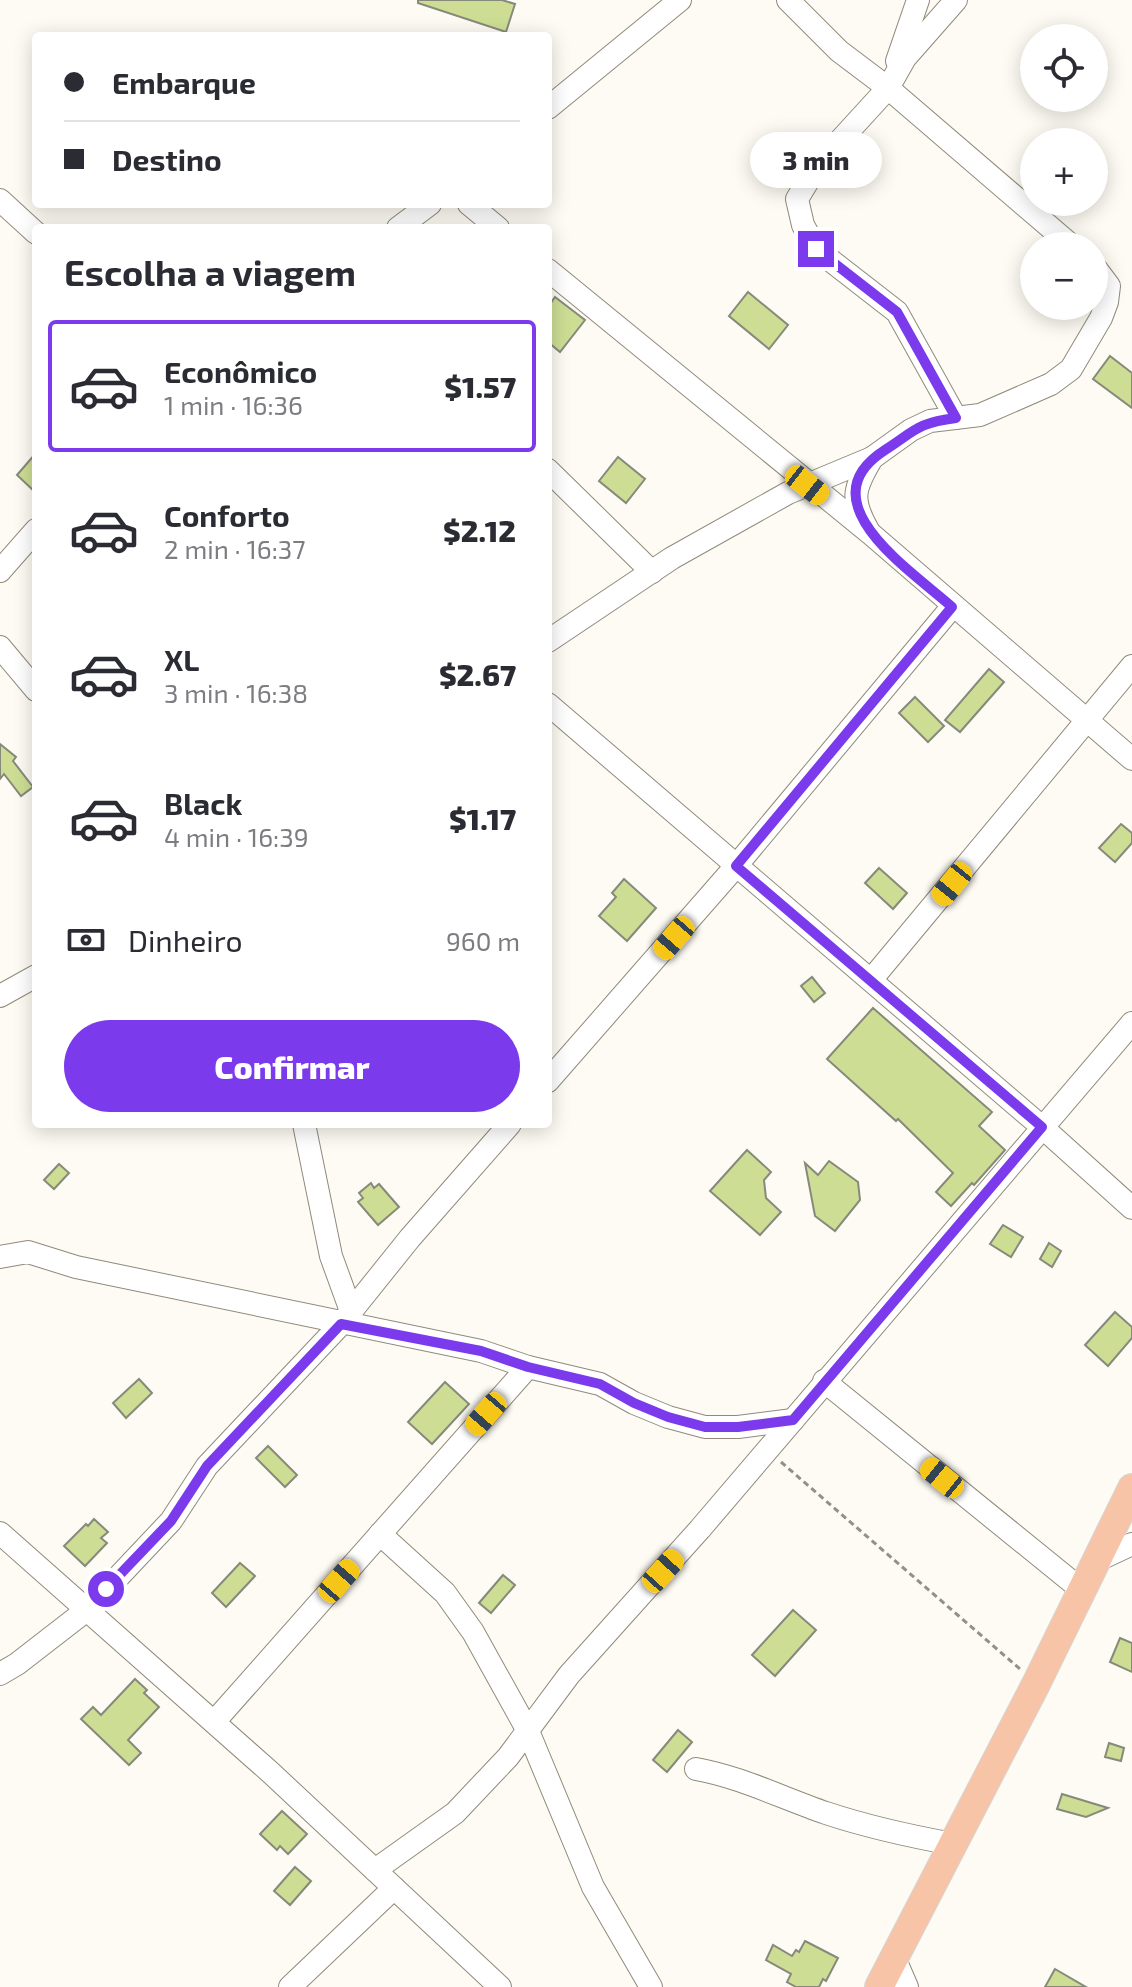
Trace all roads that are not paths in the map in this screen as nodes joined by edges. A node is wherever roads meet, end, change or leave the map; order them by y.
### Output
1 (680, 0) edge
2 (788, 0) edge
3 (918, 0) edge
4 (956, 0) edge
5 (888, 88) junction
6 (552, 105) edge
7 (0, 200) edge
8 (425, 208) edge
9 (474, 208) edge
10 (403, 224) edge
11 (493, 224) edge
12 (32, 229) edge
13 (1056, 232) edge
14 (552, 273) edge
15 (1097, 320) edge
16 (956, 418) junction
17 (872, 458) junction
18 (552, 474) edge
19 (807, 485) junction
20 (871, 534) junction
21 (32, 535) edge
22 (0, 571) edge
23 (652, 572) junction
24 (952, 607) junction
25 (552, 638) edge
26 (0, 647) edge
27 (1132, 666) edge
28 (32, 685) edge
29 (552, 707) edge
30 (1087, 719) junction
31 (1132, 759) edge
32 (736, 866) junction
33 (32, 978) edge
34 (871, 980) junction
35 (0, 996) edge
36 (1132, 1023) edge
37 (552, 1076) edge
38 (1042, 1127) junction
39 (305, 1128) edge
40 (506, 1128) edge
41 (1132, 1208) edge
42 (0, 1257) edge
43 (346, 1317) junction
44 (528, 1367) junction
45 (824, 1381) junction
46 (793, 1420) junction
47 (1132, 1488) edge
48 (0, 1533) edge
49 (380, 1534) junction
50 (1132, 1544) edge
51 (1098, 1560) junction
52 (1083, 1591) junction
53 (88, 1609) junction
54 (0, 1674) edge
55 (214, 1722) junction
56 (528, 1731) junction
57 (696, 1769) dead end
58 (953, 1844) junction
59 (375, 1870) junction
60 (394, 1888) junction
61 (894, 1957) junction
62 (290, 1987) edge
63 (500, 1987) edge
64 (651, 1987) edge
65 (879, 1987) edge
66 (907, 1987) edge

1 - 6 street
2 - 5 street
3 - 5 street
4 - 5 street
5 - 13 street
5 - 16 street
7 - 12 street
8 - 10 street
9 - 11 street
14 - 19 street
15 - 16 street
16 - 17 street
17 - 19 street
17 - 20 street
18 - 23 street
19 - 20 street
19 - 23 street
20 - 24 street
21 - 22 street
23 - 25 street
24 - 30 street
24 - 32 street
26 - 28 street
27 - 30 street
29 - 32 street
30 - 31 street
30 - 34 street
32 - 34 street
32 - 37 street
33 - 35 street
34 - 38 street
36 - 38 street
38 - 41 street
38 - 45 street
39 - 43 street
40 - 43 street
42 - 43 street
43 - 44 street
43 - 53 street
44 - 46 street
44 - 49 street
45 - 46 street
45 - 52 street
46 - 56 street
47 - 51 main road
48 - 53 street
49 - 55 street
49 - 56 street
50 - 51 street
51 - 52 main road
52 - 58 main road
53 - 54 street
53 - 55 street
55 - 59 street
56 - 59 street
56 - 64 street
57 - 58 street
58 - 61 main road
59 - 60 street
60 - 62 street
60 - 63 street
61 - 65 main road
61 - 66 street

